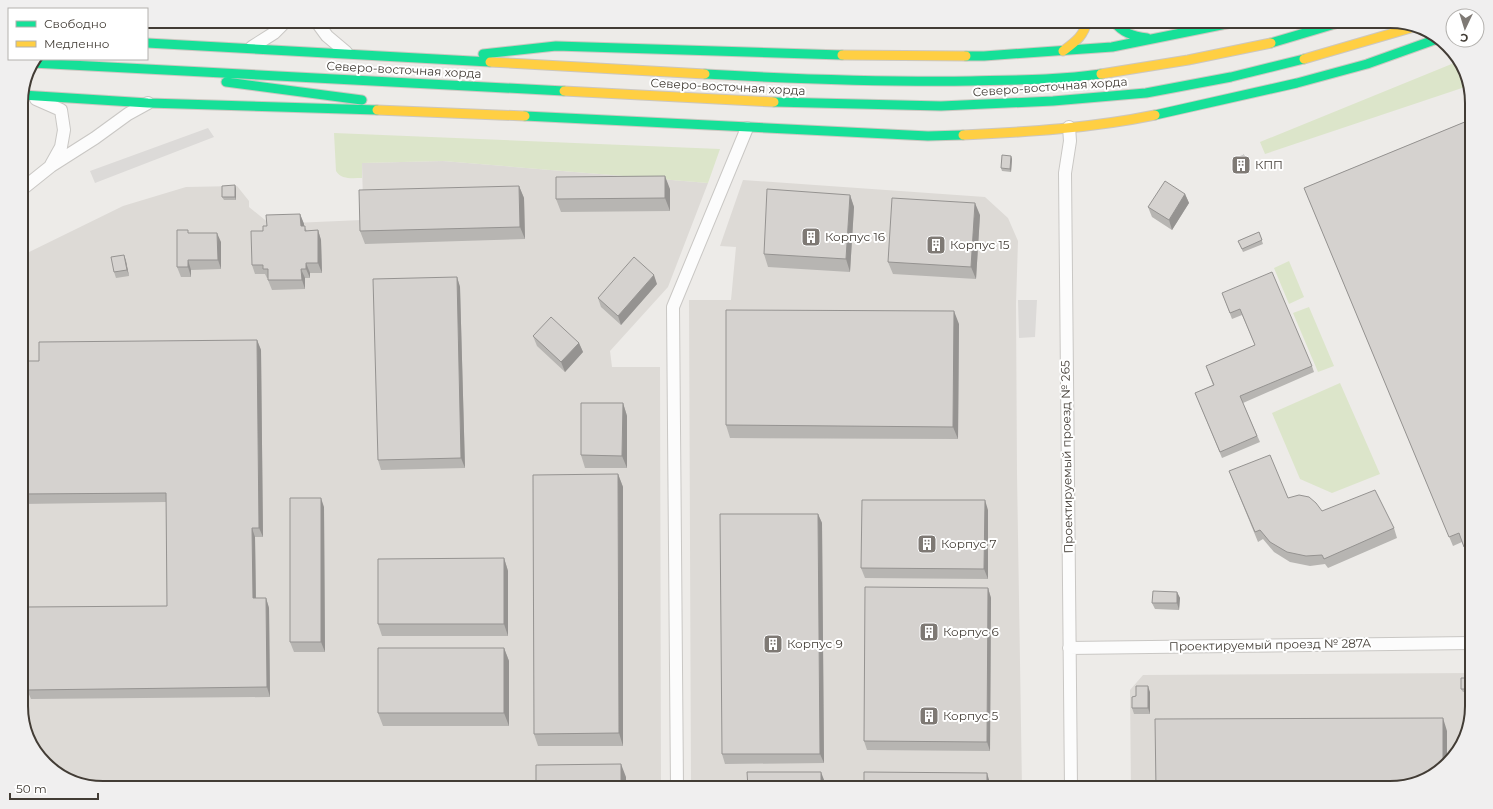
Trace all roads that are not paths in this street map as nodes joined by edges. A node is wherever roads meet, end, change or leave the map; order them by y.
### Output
1 (279, 28) edge
2 (321, 28) edge
3 (1086, 28) edge
4 (1118, 28) edge
5 (1208, 28) edge
6 (1321, 28) edge
7 (1404, 30) edge
8 (148, 38) edge
9 (1156, 39) junction
10 (1432, 41) edge
11 (148, 43) edge
12 (193, 45) junction
13 (249, 48) junction
14 (1063, 51) junction
15 (349, 54) junction
16 (446, 59) junction
17 (40, 63) edge
18 (124, 68) junction
19 (28, 96) edge
20 (28, 97) edge
21 (148, 103) junction
22 (447, 112) junction
23 (1069, 127) junction
24 (747, 128) junction
25 (51, 166) junction
26 (28, 184) edge
27 (1465, 643) edge
28 (1069, 648) junction
29 (677, 781) edge
30 (1071, 781) edge

1 - 13 street
2 - 15 street
3 - 14 main road
4 - 9 main road
5 - 9 main road
6 - 16 main road, Северо-восточная хорда
7 - 18 main road, Северо-восточная хорда
8 - 12 main road
9 - 14 main road
10 - 23 main road
11 - 12 main road, Северо-восточная хорда
12 - 13 main road, Северо-восточная хорда
13 - 15 main road, Северо-восточная хорда
14 - 16 main road
15 - 16 main road, Северо-восточная хорда
17 - 18 main road, Северо-восточная хорда
18 - 22 main road
19 - 21 main road
20 - 25 street
21 - 22 main road
21 - 25 street
22 - 24 main road
23 - 24 main road
23 - 28 street, Проектируемый проезд № 265
24 - 29 street
25 - 26 street
27 - 28 street, Проектируемый проезд № 287А
28 - 30 street, Проектируемый проезд № 265

